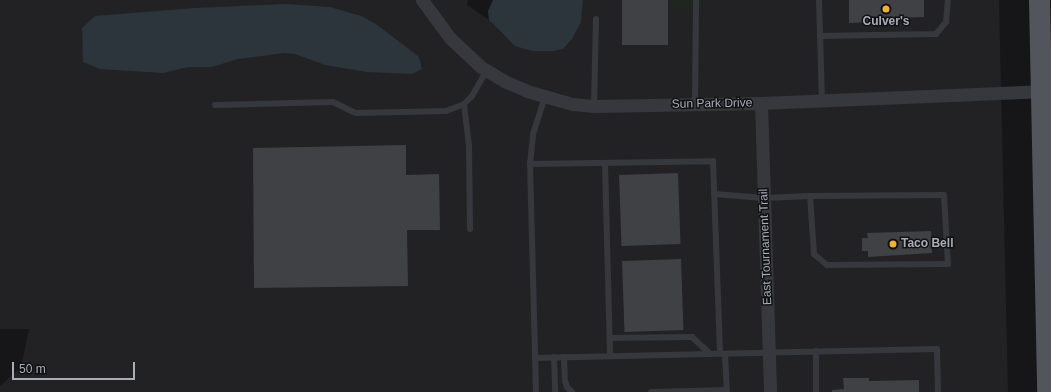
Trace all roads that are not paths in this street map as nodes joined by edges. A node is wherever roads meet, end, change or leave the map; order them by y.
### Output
1 (422, 0) edge
2 (696, 0) edge
3 (819, 0) edge
4 (948, 0) edge
5 (1039, 0) edge
6 (596, 19) dead end
7 (820, 36) junction
8 (487, 70) junction
9 (1042, 91) junction
10 (545, 97) junction
11 (822, 101) junction
12 (761, 103) junction
13 (464, 104) junction
14 (695, 104) junction
15 (215, 105) dead end
16 (594, 106) junction
17 (605, 163) junction
18 (530, 164) junction
19 (714, 194) junction
20 (810, 196) junction
21 (764, 198) junction
22 (470, 229) dead end
23 (610, 338) junction
24 (816, 351) junction
25 (769, 353) junction
26 (710, 354) junction
27 (723, 354) junction
28 (610, 356) junction
29 (554, 357) junction
30 (564, 357) junction
31 (535, 358) junction
32 (727, 391) edge
33 (536, 392) edge
34 (555, 392) edge
35 (572, 392) edge
36 (651, 392) edge
37 (770, 392) edge
38 (816, 392) edge
39 (938, 392) edge
40 (1047, 392) edge

1 - 8 street, Sun Park Drive
2 - 14 lane
3 - 7 lane
4 - 7 lane
5 - 9 main road
6 - 16 lane
7 - 11 lane
8 - 10 street, Sun Park Drive
8 - 13 lane
9 - 11 street, Sun Park Drive
9 - 40 main road
10 - 16 street, Sun Park Drive
10 - 18 lane
11 - 12 street, Sun Park Drive
12 - 14 street, Sun Park Drive
12 - 21 street, East Tournament Trail
13 - 15 lane
13 - 22 lane
14 - 16 street, Sun Park Drive
17 - 18 lane
17 - 19 lane
17 - 23 lane
18 - 31 lane
19 - 21 lane
19 - 27 lane
20 - 20 lane
20 - 21 lane
21 - 25 street, East Tournament Trail
23 - 26 lane
23 - 28 lane
24 - 25 lane
24 - 38 lane
24 - 39 lane
25 - 27 lane
25 - 37 street, East Tournament Trail
26 - 27 lane
26 - 28 lane
27 - 32 lane
28 - 30 lane
29 - 30 lane
29 - 31 lane
29 - 34 lane
30 - 35 lane
31 - 33 lane
32 - 36 lane

